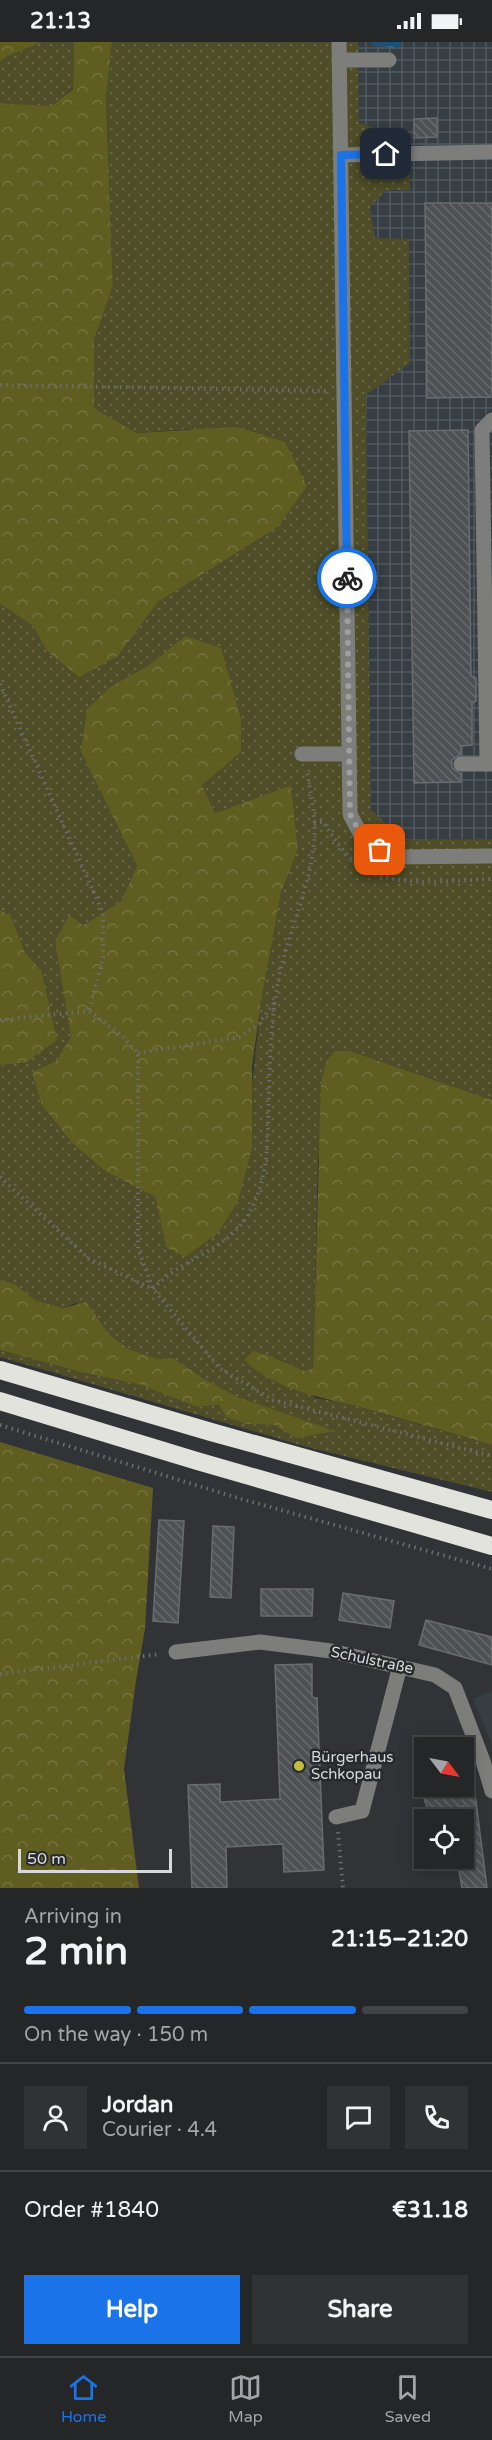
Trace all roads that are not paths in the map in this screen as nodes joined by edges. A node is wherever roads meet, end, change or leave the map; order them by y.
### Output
1 (339, 42) edge
2 (339, 60) junction
3 (389, 60) dead end
4 (492, 152) edge
5 (341, 155) junction
6 (492, 420) edge
7 (488, 545) edge
8 (484, 670) edge
9 (304, 754) road end
10 (349, 754) junction
11 (461, 764) dead end
12 (489, 764) edge
13 (492, 856) edge
14 (0, 1370) edge
15 (0, 1401) edge
16 (492, 1510) edge
17 (492, 1546) edge
18 (176, 1652) road end
19 (400, 1665) junction
20 (492, 1791) edge
21 (336, 1817) road end

1 - 2 street
2 - 3 street
2 - 5 street
4 - 5 street
5 - 10 street
6 - 7 street
7 - 8 street
8 - 12 street
9 - 10 street
10 - 13 street
11 - 12 street
14 - 16 highway
15 - 17 highway
18 - 19 street, Schulstraße
19 - 20 street, Schulstraße
19 - 21 street

